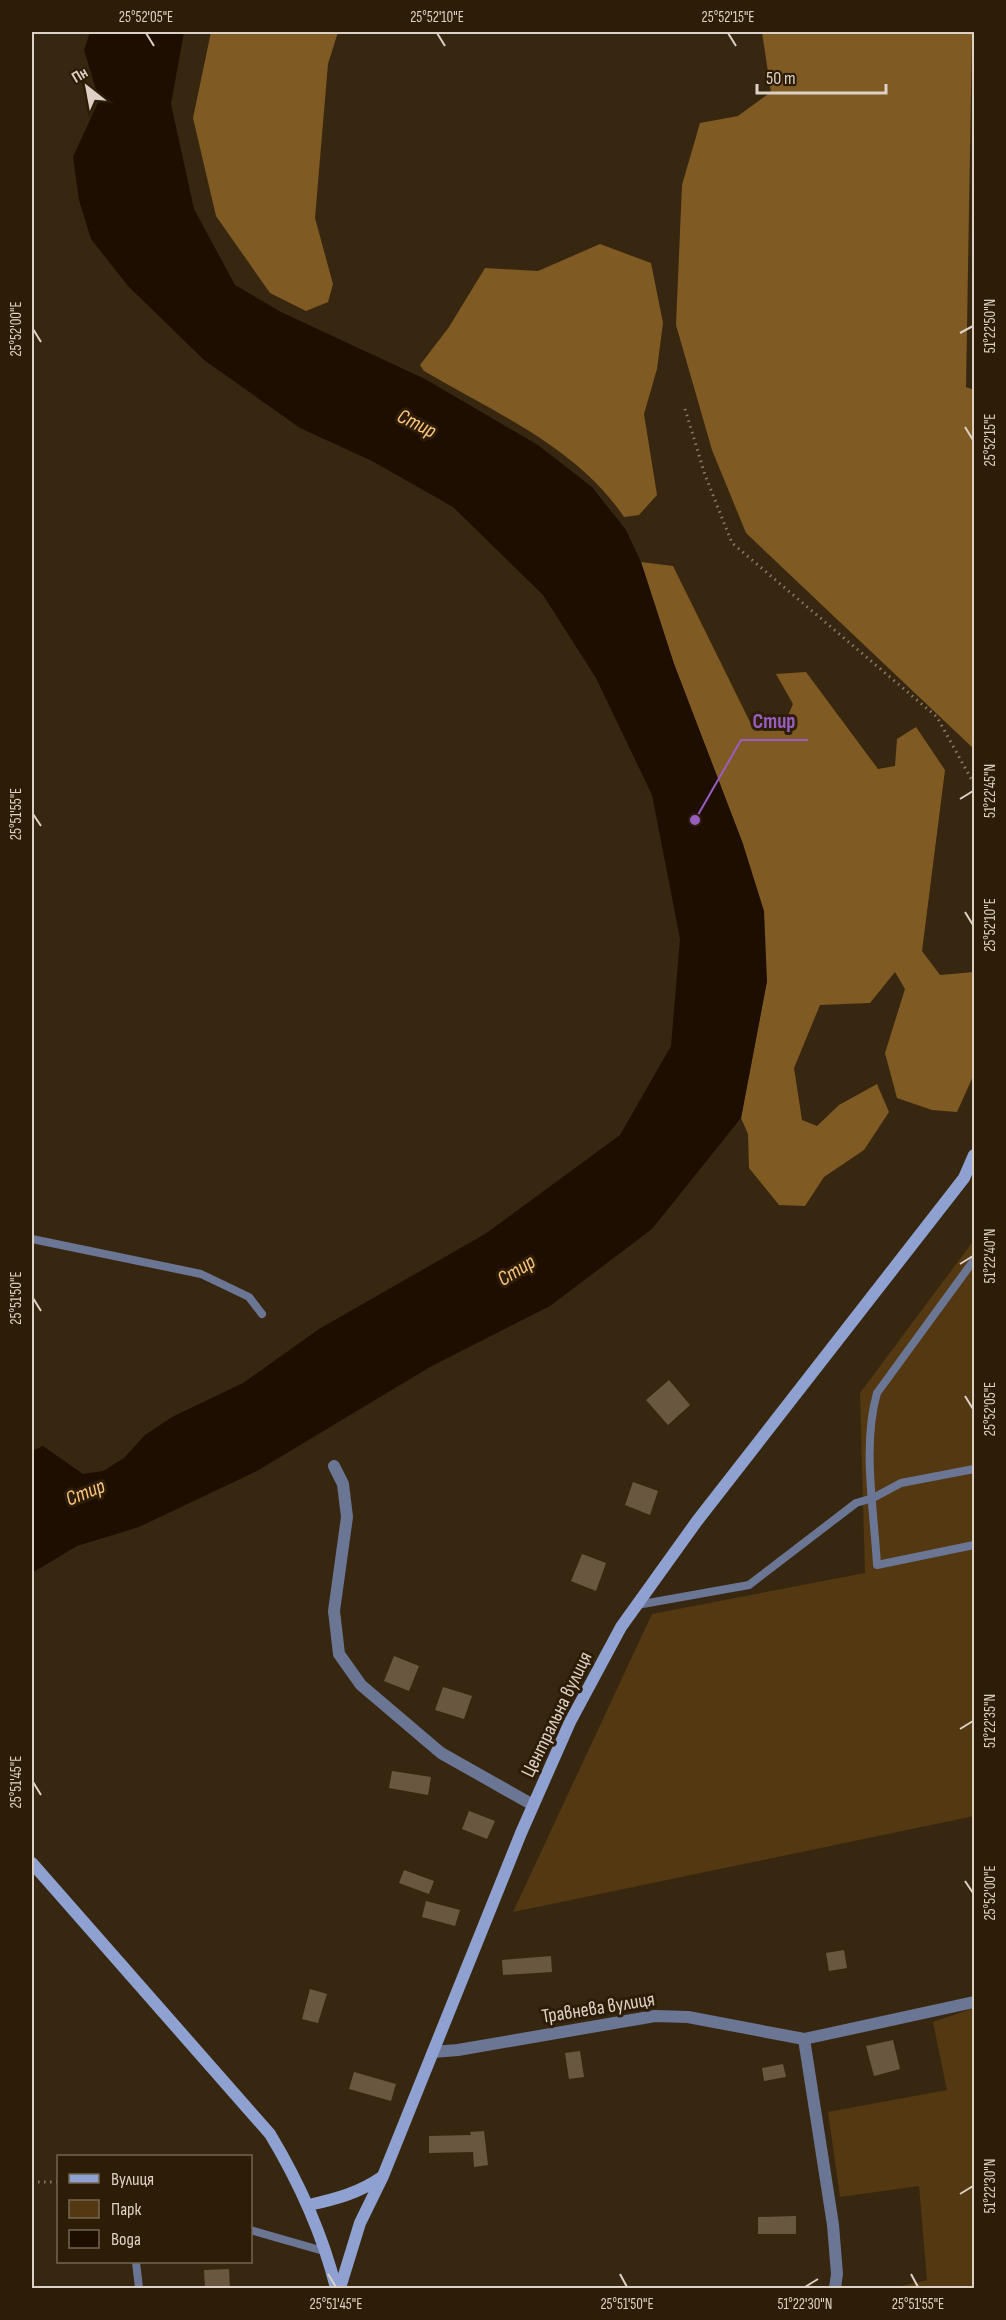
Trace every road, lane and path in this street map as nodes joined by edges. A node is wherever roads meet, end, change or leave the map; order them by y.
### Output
1 (685, 409) dead end
2 (975, 784) edge
3 (975, 1155) edge
4 (32, 1239) edge
5 (975, 1260) edge
6 (262, 1314) dead end
7 (334, 1466) dead end
8 (975, 1468) edge
9 (873, 1498) junction
10 (975, 1545) edge
11 (637, 1605) junction
12 (533, 1805) junction
13 (32, 1863) edge
14 (975, 2002) edge
15 (804, 2039) junction
16 (433, 2052) junction
17 (383, 2176) junction
18 (32, 2182) edge
19 (57, 2182) edge
20 (309, 2205) junction
21 (252, 2231) edge
22 (327, 2252) junction
23 (136, 2263) edge
24 (138, 2289) edge
25 (336, 2289) edge
26 (340, 2289) edge
27 (835, 2289) edge

1 - 2 path
3 - 11 street, Центральна вулиця
4 - 6 lane
5 - 9 lane
7 - 12 street
8 - 9 lane
9 - 10 lane
9 - 11 lane
11 - 12 street, Центральна вулиця
12 - 16 street, Центральна вулиця
13 - 20 street
14 - 15 street, Травнева вулиця
15 - 16 street, Травнева вулиця
15 - 27 street
16 - 17 street, Центральна вулиця
17 - 20 street
17 - 26 street, Центральна вулиця
18 - 19 path
20 - 22 street
21 - 22 lane
22 - 25 street
23 - 24 lane

